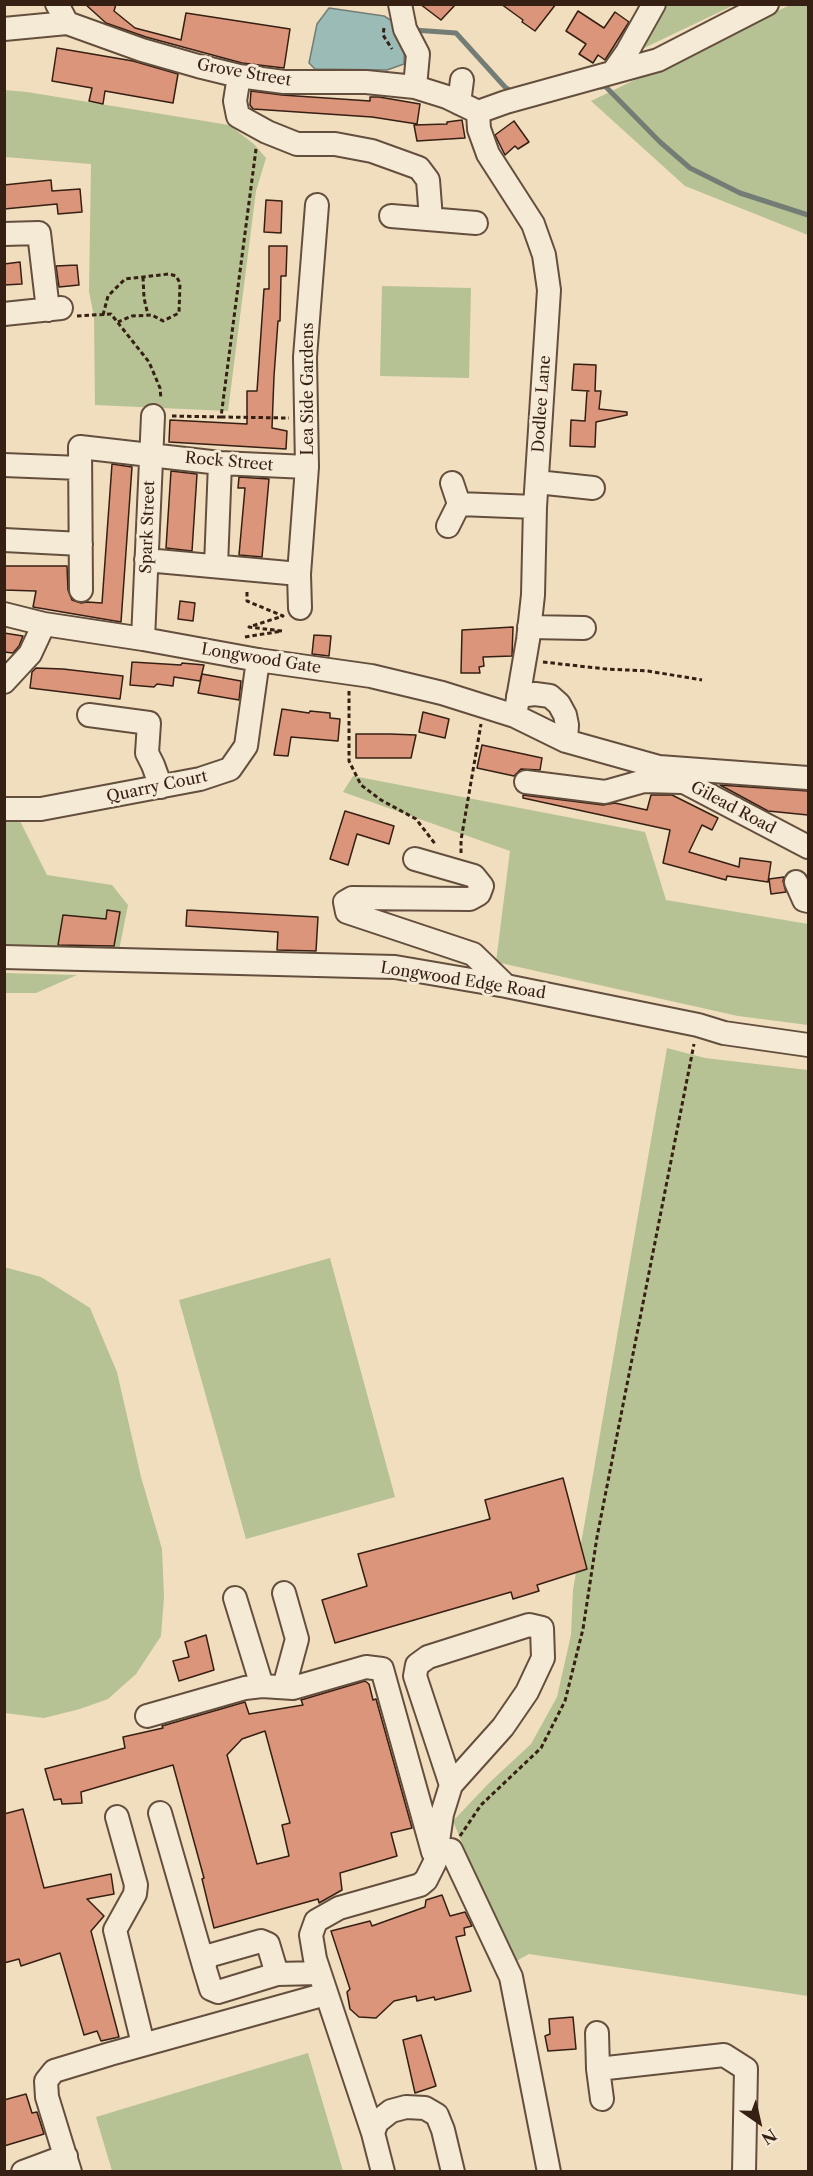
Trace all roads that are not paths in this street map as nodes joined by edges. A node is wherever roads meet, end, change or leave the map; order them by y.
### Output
1 (400, 4) edge
2 (654, 4) edge
3 (767, 4) edge
4 (62, 14) edge
5 (4, 29) edge
6 (613, 72) junction
7 (239, 76) junction
8 (462, 80) dead end
9 (416, 87) junction
10 (472, 115) junction
11 (317, 205) dead end
12 (391, 216) dead end
13 (431, 219) junction
14 (476, 223) dead end
15 (4, 234) edge
16 (4, 314) edge
17 (157, 416) road end
18 (151, 454) junction
19 (220, 463) junction
20 (4, 465) edge
21 (307, 467) junction
22 (80, 468) junction
23 (537, 482) junction
24 (593, 488) dead end
25 (535, 507) junction
26 (448, 526) dead end
27 (4, 540) edge
28 (81, 544) junction
29 (146, 560) junction
30 (216, 566) junction
31 (299, 574) junction
32 (81, 590) dead end
33 (300, 608) dead end
34 (4, 614) edge
35 (44, 624) junction
36 (529, 627) junction
37 (585, 628) dead end
38 (143, 639) junction
39 (258, 660) junction
40 (4, 682) edge
41 (517, 706) junction
42 (89, 715) dead end
43 (566, 741) junction
44 (659, 766) junction
45 (808, 778) edge
46 (526, 782) dead end
47 (684, 782) junction
48 (161, 787) junction
49 (4, 809) edge
50 (808, 847) edge
51 (415, 859) dead end
52 (798, 881) edge
53 (808, 901) edge
54 (4, 957) edge
55 (506, 986) junction
56 (808, 1045) edge
57 (284, 1593) dead end
58 (235, 1598) dead end
59 (273, 1687) junction
60 (147, 1716) dead end
61 (451, 1785) junction
62 (160, 1813) dead end
63 (117, 1817) dead end
64 (443, 1856) junction
65 (204, 1966) junction
66 (277, 1974) junction
67 (322, 1983) junction
68 (597, 2033) dead end
69 (143, 2044) junction
70 (598, 2068) junction
71 (602, 2099) dead end
72 (373, 2133) junction
73 (68, 2164) edge
74 (23, 2172) edge
75 (383, 2172) edge
76 (453, 2172) edge
77 (549, 2172) edge
78 (744, 2172) edge

1 - 9 street
2 - 6 street
3 - 6 street
4 - 5 street
4 - 7 street, Grove Street
6 - 10 street
7 - 9 street, Grove Street
7 - 13 street
8 - 10 street
9 - 10 street, Grove Street
10 - 23 street, Dodlee Lane
11 - 21 street, Lea Side Gardens
12 - 13 street
13 - 14 street
15 - 16 street
17 - 18 street, Spark Street
18 - 19 street, Rock Street
18 - 22 street, Rock Street
18 - 29 street, Spark Street
19 - 21 street, Rock Street
19 - 30 street
20 - 22 street
21 - 31 street, Lea Side Gardens
22 - 28 street
23 - 24 street
23 - 25 street, Dodlee Lane
25 - 26 street
25 - 36 street, Dodlee Lane
27 - 28 street
28 - 32 street
29 - 30 street
29 - 38 street, Spark Street
30 - 31 street
31 - 33 street, Lea Side Gardens
34 - 35 street, Longwood Gate
35 - 38 street, Longwood Gate
35 - 40 street
36 - 37 street
36 - 41 street, Dodlee Lane
38 - 39 street, Longwood Gate
39 - 41 street, Longwood Gate
39 - 48 street, Quarry Court
41 - 43 street
41 - 43 street
42 - 48 street
43 - 44 street
44 - 45 street
44 - 47 street, Gilead Road
46 - 47 street
47 - 50 street, Gilead Road
48 - 49 street, Quarry Court
51 - 55 street
52 - 53 street
54 - 55 street, Longwood Edge Road
55 - 56 street, Longwood Edge Road
57 - 59 street
58 - 59 street
59 - 60 street
59 - 64 street
61 - 61 street
61 - 64 street
62 - 65 street
63 - 69 street
64 - 67 street
64 - 77 street
65 - 66 street
65 - 66 street
66 - 67 street
67 - 69 street
67 - 72 street
68 - 70 street
69 - 73 street
70 - 71 street
70 - 78 street
72 - 75 street
72 - 76 street
73 - 74 street

